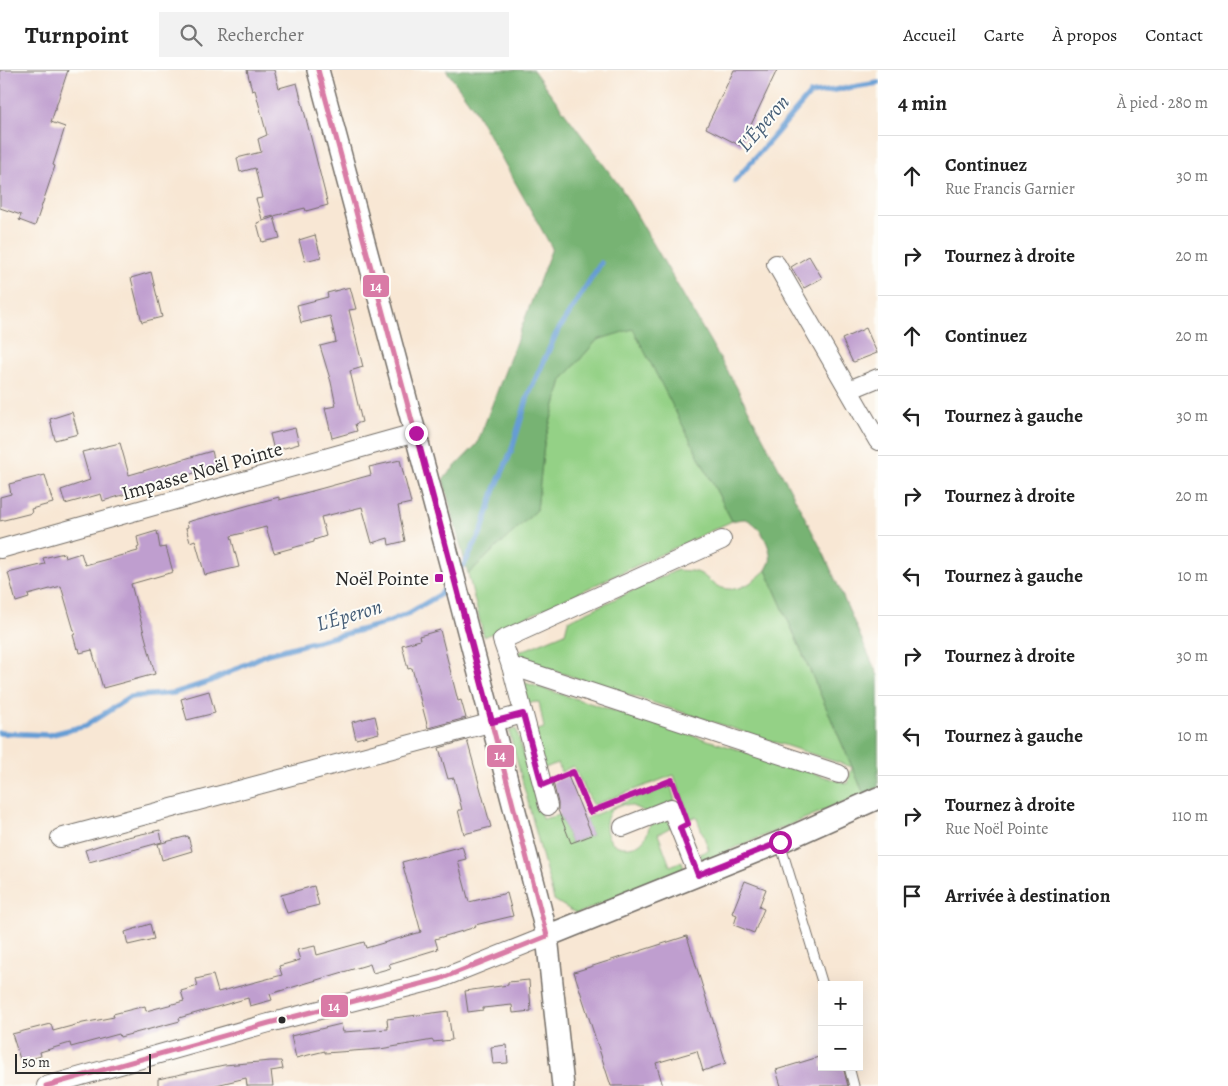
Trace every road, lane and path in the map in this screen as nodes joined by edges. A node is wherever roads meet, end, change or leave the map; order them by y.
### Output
1 (318, 70) edge
2 (776, 264) dead end
3 (878, 378) edge
4 (849, 390) junction
5 (416, 433) junction
6 (878, 441) edge
7 (722, 540) dead end
8 (0, 549) edge
9 (511, 666) junction
10 (523, 714) junction
11 (492, 722) junction
12 (839, 774) dead end
13 (542, 785) junction
14 (677, 796) dead end
15 (878, 798) edge
16 (548, 806) dead end
17 (623, 827) dead end
18 (60, 838) dead end
19 (780, 842) junction
20 (698, 875) junction
21 (547, 936) junction
22 (822, 981) edge
23 (850, 1071) edge
24 (46, 1086) edge
25 (564, 1086) edge
26 (854, 1086) edge

1 - 5 street
2 - 4 street
3 - 4 street
4 - 6 street
5 - 8 street, Impasse Noël Pointe
5 - 11 street
7 - 9 street
9 - 10 street
9 - 12 street
10 - 11 street
10 - 13 street
11 - 18 street
11 - 21 street
13 - 14 path
13 - 16 street
15 - 19 street
17 - 20 street
19 - 20 street
19 - 22 lane
20 - 21 street
21 - 24 street
21 - 25 street
23 - 26 lane

